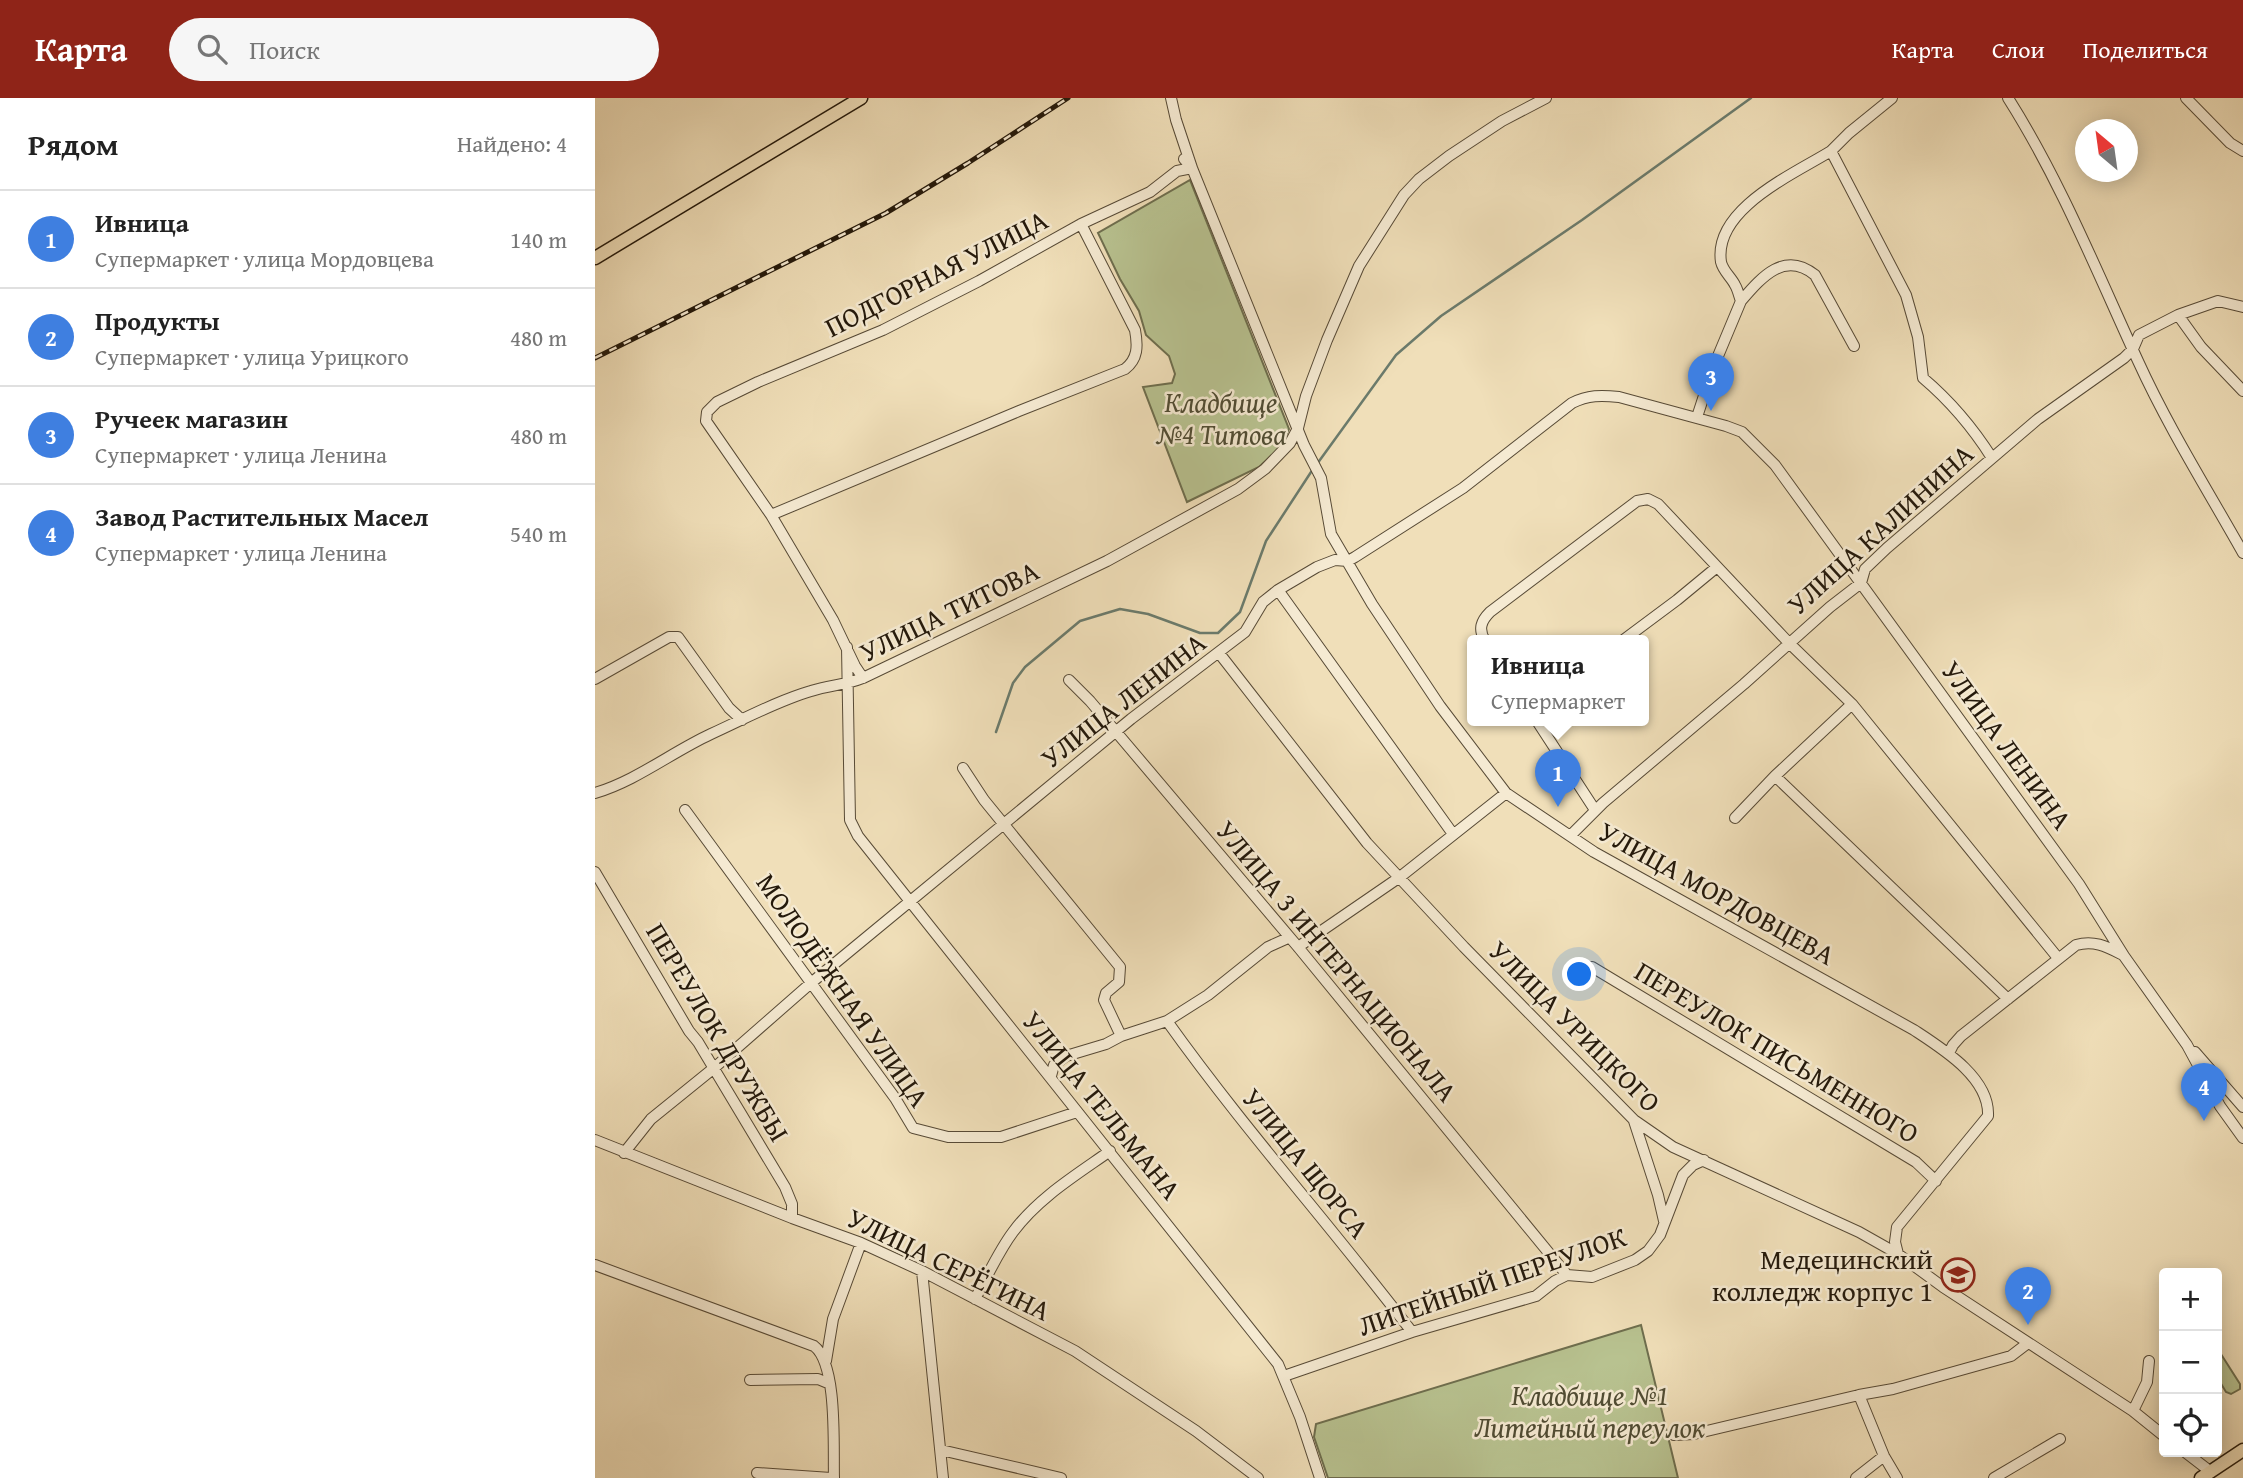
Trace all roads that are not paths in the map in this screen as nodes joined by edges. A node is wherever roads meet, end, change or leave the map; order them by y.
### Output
1 (861, 98) edge
2 (1171, 98) edge
3 (1546, 98) edge
4 (1892, 98) edge
5 (2008, 98) edge
6 (2186, 98) edge
7 (1831, 151) junction
8 (2243, 151) edge
9 (1184, 159) dead end
10 (1192, 168) junction
11 (1081, 224) junction
12 (595, 258) edge
13 (1741, 301) junction
14 (2243, 306) edge
15 (2178, 315) junction
16 (1854, 346) dead end
17 (2133, 349) junction
18 (2243, 391) edge
19 (1697, 417) junction
20 (1298, 428) junction
21 (1290, 443) junction
22 (1304, 446) junction
23 (1992, 458) junction
24 (771, 515) junction
25 (2243, 552) edge
26 (1348, 561) junction
27 (1717, 567) junction
28 (1861, 583) junction
29 (1278, 590) junction
30 (1482, 635) edge
31 (1630, 635) edge
32 (1789, 643) junction
33 (847, 647) junction
34 (1219, 653) junction
35 (863, 678) junction
36 (595, 679) edge
37 (1069, 680) dead end
38 (847, 685) junction
39 (1852, 704) junction
40 (742, 720) junction
41 (1540, 726) edge
42 (1116, 732) junction
43 (963, 768) dead end
44 (1775, 776) junction
45 (595, 793) edge
46 (1506, 793) junction
47 (685, 810) dead end
48 (1595, 810) junction
49 (1735, 818) dead end
50 (1003, 824) junction
51 (1453, 834) junction
52 (1570, 836) junction
53 (595, 872) edge
54 (1400, 877) junction
55 (909, 901) junction
56 (1288, 938) junction
57 (1299, 947) junction
58 (2124, 956) junction
59 (2058, 958) junction
60 (1592, 967) dead end
61 (811, 983) junction
62 (2008, 999) junction
63 (1167, 1021) junction
64 (1121, 1036) junction
65 (2187, 1045) junction
66 (1949, 1053) junction
67 (714, 1068) junction
68 (1051, 1076) junction
69 (2243, 1107) edge
70 (1077, 1112) junction
71 (1634, 1120) junction
72 (2243, 1138) edge
73 (595, 1140) edge
74 (1110, 1151) junction
75 (624, 1153) junction
76 (1704, 1160) junction
77 (1936, 1181) junction
78 (792, 1218) junction
79 (1664, 1221) junction
80 (861, 1243) junction
81 (1898, 1254) junction
82 (595, 1265) edge
83 (922, 1271) junction
84 (1567, 1275) junction
85 (975, 1299) junction
86 (1412, 1332) junction
87 (2028, 1343) junction
88 (826, 1361) junction
89 (2149, 1361) dead end
90 (1285, 1376) junction
91 (750, 1380) dead end
92 (830, 1384) junction
93 (1859, 1395) junction
94 (2133, 1411) junction
95 (2159, 1432) edge
96 (1674, 1434) dead end
97 (2060, 1439) dead end
98 (941, 1450) junction
99 (2243, 1450) edge
100 (1884, 1457) junction
101 (2190, 1457) edge
102 (757, 1473) dead end
103 (2206, 1475) edge
104 (832, 1478) edge
105 (943, 1478) edge
106 (1061, 1478) edge
107 (1258, 1478) edge
108 (1319, 1478) edge
109 (1856, 1478) edge
110 (1897, 1478) edge
111 (1994, 1478) edge

1 - 12 main road
2 - 10 street
3 - 20 street, УЛИЦА ТИТОВА
4 - 7 street
5 - 17 street
6 - 8 street
7 - 13 street
7 - 23 street
9 - 10 street
10 - 11 street, ПОДГОРНАЯ УЛИЦА
10 - 20 street
11 - 24 street, ПОДГОРНАЯ УЛИЦА
11 - 24 street
13 - 16 street
13 - 19 street
14 - 15 street, УЛИЦА КАЛИНИНА
15 - 17 street, УЛИЦА КАЛИНИНА
15 - 18 street
17 - 23 street, УЛИЦА КАЛИНИНА
17 - 25 street
19 - 26 street, УЛИЦА ЛЕНИНА
19 - 28 street, УЛИЦА ЛЕНИНА
20 - 21 street, УЛИЦА ТИТОВА
20 - 22 street, УЛИЦА МОРДОВЦЕВА
21 - 22 street
21 - 35 street, УЛИЦА ТИТОВА
22 - 26 street, УЛИЦА МОРДОВЦЕВА
23 - 28 street, УЛИЦА КАЛИНИНА
24 - 33 street
26 - 29 street, УЛИЦА ЛЕНИНА
26 - 46 street, УЛИЦА МОРДОВЦЕВА
27 - 30 street
27 - 31 street
27 - 32 street
28 - 32 street, УЛИЦА КАЛИНИНА
28 - 58 street, УЛИЦА ЛЕНИНА
29 - 34 street, УЛИЦА ЛЕНИНА
29 - 51 street
32 - 39 street
32 - 48 street, УЛИЦА КАЛИНИНА
33 - 35 street
33 - 38 street, УЛИЦА ТЕЛЬМАНА
34 - 42 street, УЛИЦА ЛЕНИНА
34 - 54 street, УЛИЦА УРИЦКОГО
35 - 38 street, УЛИЦА ТИТОВА
36 - 40 street
37 - 42 street, УЛИЦА 3 ИНТЕРНАЦИОНАЛА
38 - 40 street, УЛИЦА ТИТОВА
38 - 55 street, УЛИЦА ТЕЛЬМАНА
39 - 44 street
39 - 59 street
40 - 45 street, УЛИЦА ТИТОВА
41 - 48 street
42 - 50 street, УЛИЦА ЛЕНИНА
42 - 56 street, УЛИЦА 3 ИНТЕРНАЦИОНАЛА
43 - 50 street
44 - 49 street
44 - 62 street
46 - 51 street
46 - 52 street, УЛИЦА МОРДОВЦЕВА
47 - 61 street, МОЛОДЁЖНАЯ УЛИЦА
48 - 52 street, УЛИЦА КАЛИНИНА
50 - 55 street, УЛИЦА ЛЕНИНА
50 - 64 street
51 - 54 street
52 - 66 street, УЛИЦА МОРДОВЦЕВА
53 - 67 street, ПЕРЕУЛОК ДРУЖБЫ
54 - 57 street
54 - 71 street, УЛИЦА УРИЦКОГО
55 - 61 street, УЛИЦА ЛЕНИНА
55 - 68 street, УЛИЦА ТЕЛЬМАНА
56 - 57 street, УЛИЦА 3 ИНТЕРНАЦИОНАЛА
56 - 63 street
57 - 84 street, УЛИЦА 3 ИНТЕРНАЦИОНАЛА
58 - 59 street
58 - 65 street, УЛИЦА ЛЕНИНА
59 - 62 street
60 - 77 street, ПЕРЕУЛОК ПИСЬМЕННОГО
61 - 67 street, УЛИЦА ЛЕНИНА
61 - 70 street, МОЛОДЁЖНАЯ УЛИЦА
62 - 66 street
63 - 64 street
63 - 86 street, УЛИЦА ЩОРСА
64 - 68 street
65 - 69 street
65 - 72 street, УЛИЦА ЛЕНИНА
66 - 77 street, УЛИЦА МОРДОВЦЕВА
67 - 75 street, УЛИЦА ЛЕНИНА
67 - 78 street, ПЕРЕУЛОК ДРУЖБЫ
68 - 70 street, УЛИЦА ТЕЛЬМАНА
70 - 74 street, УЛИЦА ТЕЛЬМАНА
71 - 76 street, УЛИЦА УРИЦКОГО
71 - 79 street
73 - 75 street, УЛИЦА СЕРЁГИНА
74 - 85 street
74 - 90 street, УЛИЦА ТЕЛЬМАНА
75 - 78 street, УЛИЦА СЕРЁГИНА
76 - 79 street, ЛИТЕЙНЫЙ ПЕРЕУЛОК
76 - 81 street, УЛИЦА УРИЦКОГО
77 - 81 street
78 - 80 street, УЛИЦА СЕРЁГИНА
79 - 84 street, ЛИТЕЙНЫЙ ПЕРЕУЛОК
80 - 83 street, УЛИЦА СЕРЁГИНА
80 - 88 street
81 - 87 street, УЛИЦА УРИЦКОГО
82 - 88 street
83 - 85 street, УЛИЦА СЕРЁГИНА
83 - 98 street
84 - 86 street, ЛИТЕЙНЫЙ ПЕРЕУЛОК
85 - 107 street, УЛИЦА СЕРЁГИНА
86 - 90 street, ЛИТЕЙНЫЙ ПЕРЕУЛОК
87 - 93 street
87 - 94 street, УЛИЦА УРИЦКОГО
88 - 92 street
89 - 94 street
90 - 108 street, УЛИЦА ТЕЛЬМАНА
91 - 92 street
92 - 104 street
93 - 96 street
93 - 100 street
94 - 95 street, УЛИЦА УРИЦКОГО
97 - 111 street
98 - 105 street
98 - 106 street
99 - 103 main road
100 - 109 street
100 - 110 street
101 - 103 street
102 - 104 street

